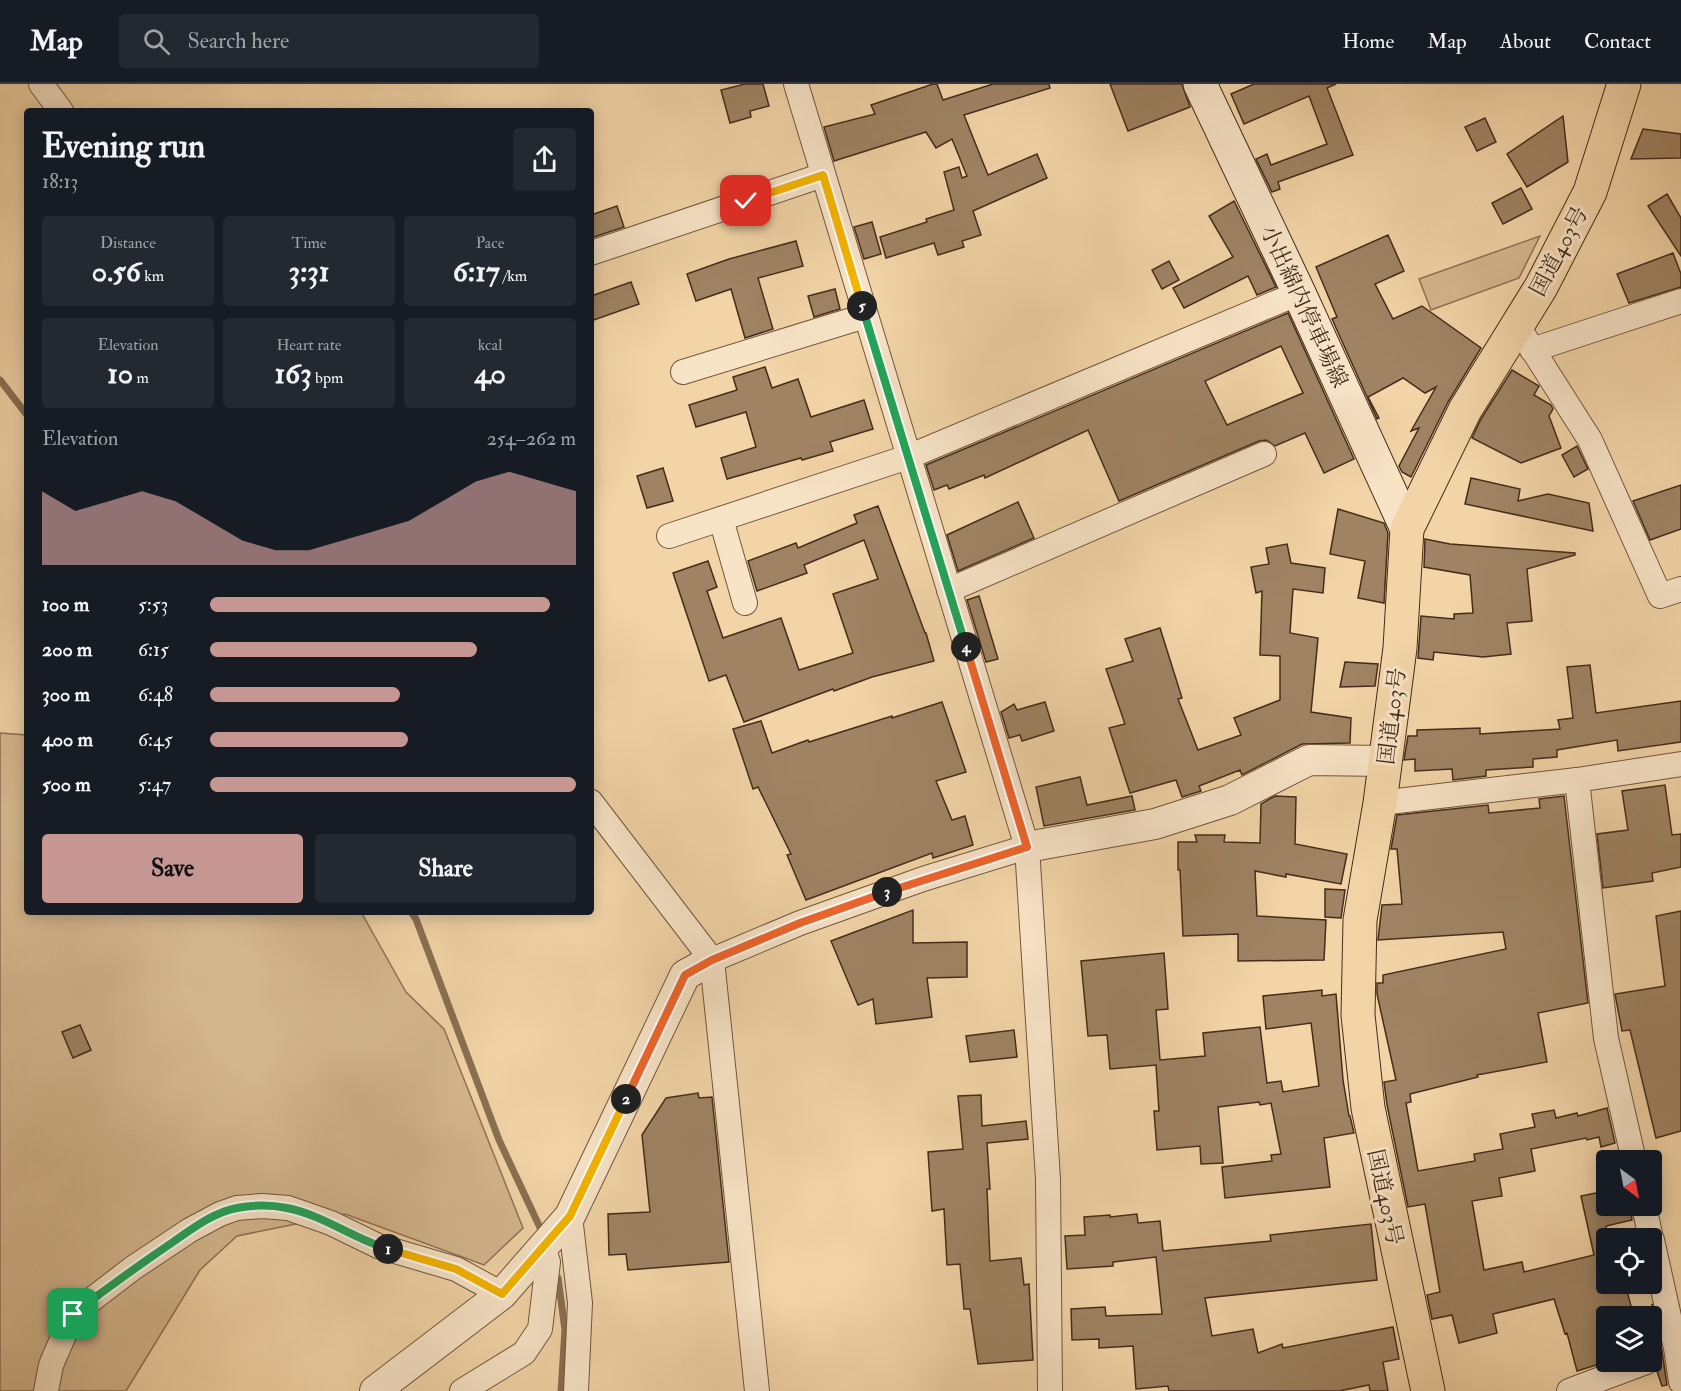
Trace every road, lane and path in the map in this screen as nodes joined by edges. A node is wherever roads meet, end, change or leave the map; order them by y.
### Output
1 (41, 84) edge
2 (796, 84) edge
3 (1200, 84) edge
4 (1624, 84) edge
5 (59, 108) edge
6 (823, 175) junction
7 (594, 252) edge
8 (1299, 293) junction
9 (1681, 301) edge
10 (865, 316) junction
11 (1525, 338) junction
12 (683, 372) dead end
13 (1264, 454) dead end
14 (908, 457) junction
15 (721, 519) junction
16 (1407, 529) junction
17 (669, 536) dead end
18 (1681, 589) edge
19 (949, 590) junction
20 (745, 603) dead end
21 (1386, 761) junction
22 (1681, 764) edge
23 (1577, 780) junction
24 (1380, 802) junction
25 (594, 806) edge
26 (1027, 847) junction
27 (712, 960) junction
28 (1631, 1150) edge
29 (570, 1216) junction
30 (543, 1247) junction
31 (1662, 1283) edge
32 (502, 1294) junction
33 (1678, 1347) edge
34 (1662, 1354) edge
35 (1619, 1372) edge
36 (1681, 1382) edge
37 (46, 1391) edge
38 (375, 1391) edge
39 (462, 1391) edge
40 (576, 1391) edge
41 (757, 1391) edge
42 (1050, 1391) edge
43 (1428, 1391) edge
44 (1569, 1391) edge

1 - 5 street
2 - 6 street
3 - 8 main road, 小出綿内停車場線
4 - 11 highway, 国道403号
6 - 7 street
6 - 10 street
8 - 14 street
8 - 16 main road, 小出綿内停車場線
9 - 11 street
10 - 12 street
10 - 14 street
11 - 16 highway, 国道403号
11 - 18 street
13 - 19 street
14 - 15 street
14 - 19 street
15 - 17 street
15 - 20 street
16 - 21 highway, 国道403号
19 - 26 street
21 - 24 highway, 国道403号
21 - 26 street
22 - 23 street
23 - 24 street
23 - 28 street
24 - 43 highway, 国道403号
25 - 27 street
26 - 27 street
26 - 42 street
27 - 29 street
27 - 41 street
29 - 30 street
29 - 40 street
30 - 32 street
30 - 39 street
31 - 33 street
32 - 37 street
32 - 38 street
33 - 34 street
33 - 36 street
35 - 44 street

